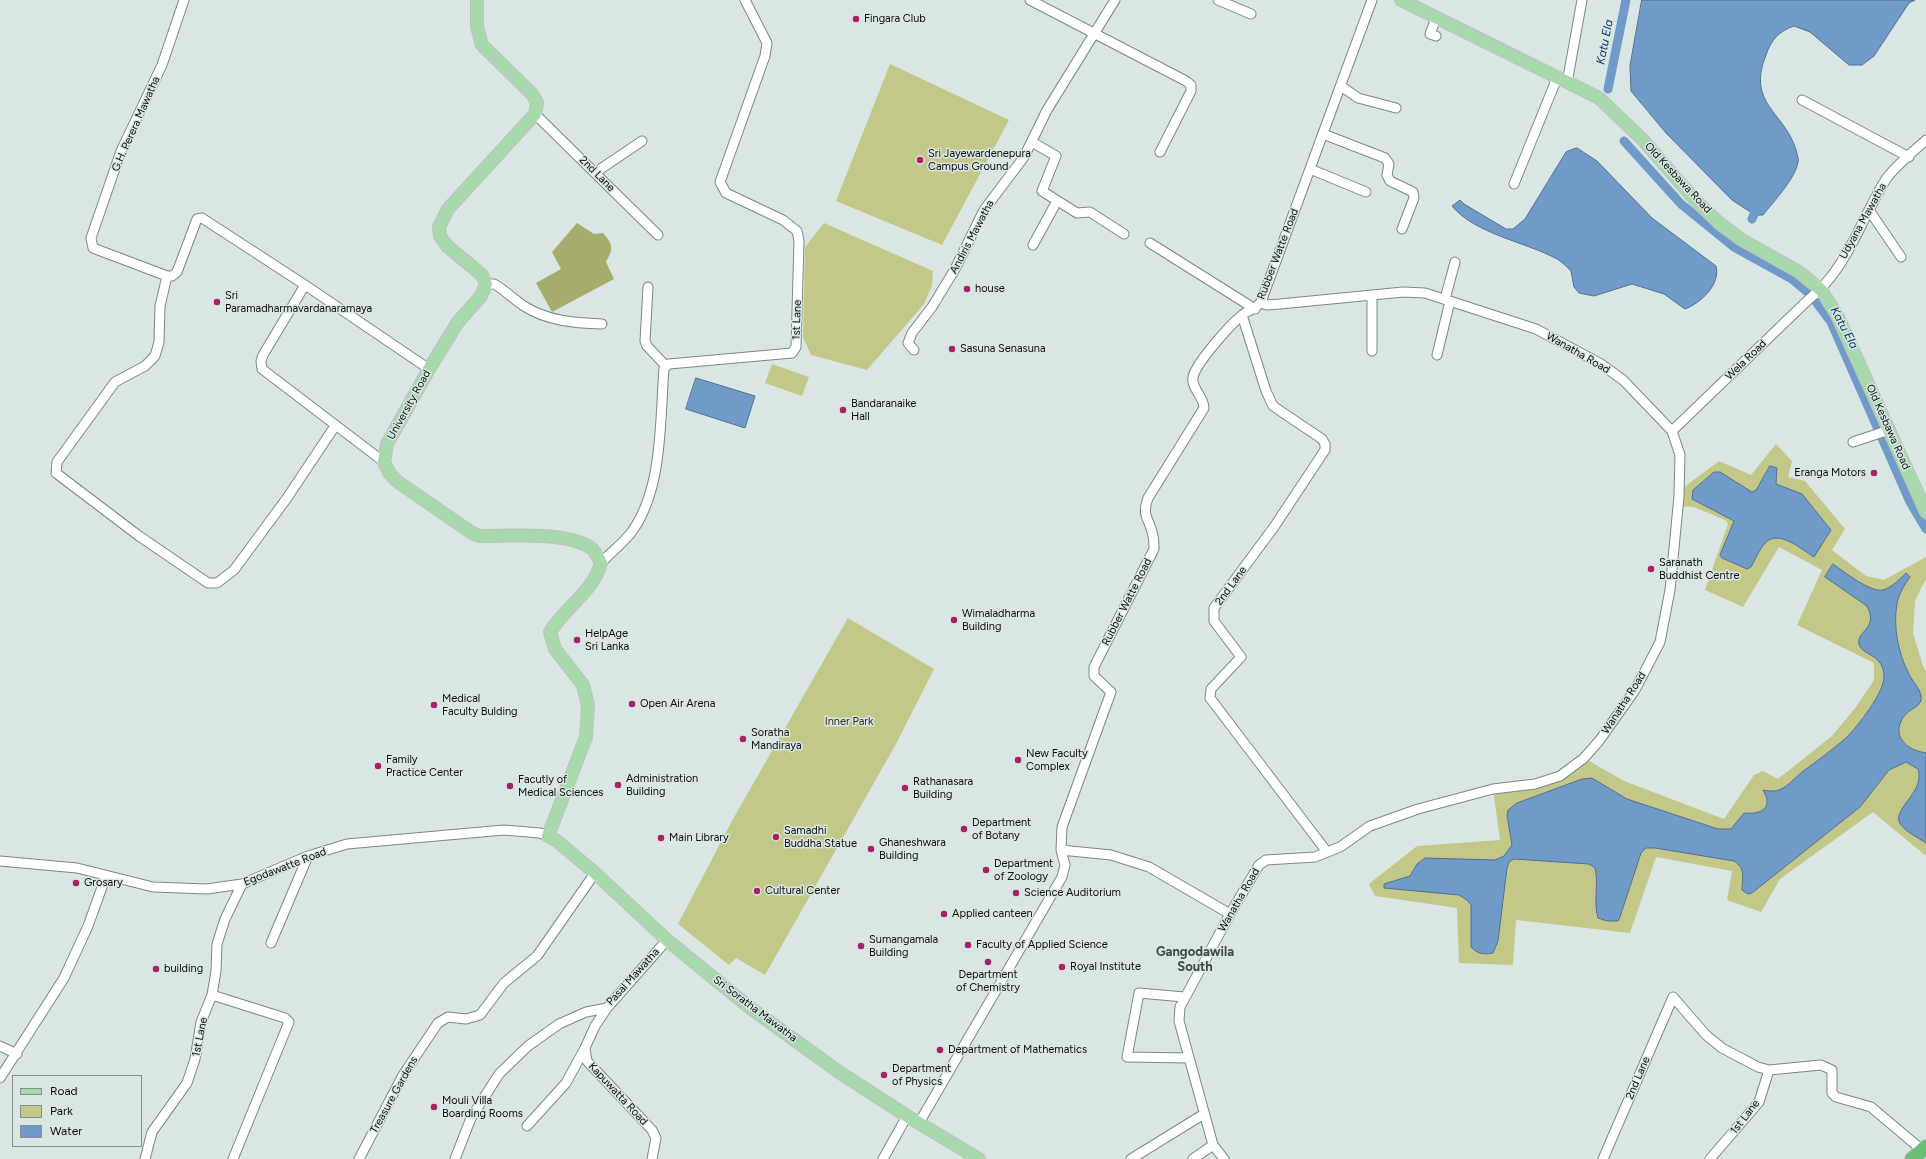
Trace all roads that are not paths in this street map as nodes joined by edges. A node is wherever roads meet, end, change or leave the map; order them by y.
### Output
1 (184, 0) edge
2 (477, 0) edge
3 (745, 0) edge
4 (1030, 0) edge
5 (1115, 0) edge
6 (1218, 0) edge
7 (1372, 0) edge
8 (1401, 0) edge
9 (1582, 0) edge
10 (1251, 14) dead end
11 (1436, 18) junction
12 (1095, 34) junction
13 (1436, 36) dead end
14 (1562, 80) junction
15 (1341, 86) junction
16 (1802, 100) dead end
17 (1396, 108) dead end
18 (535, 114) junction
19 (1323, 134) junction
20 (1926, 140) edge
21 (642, 141) dead end
22 (1032, 142) junction
23 (1160, 152) dead end
24 (1909, 157) junction
25 (1310, 169) junction
26 (596, 172) junction
27 (1514, 184) dead end
28 (1366, 192) dead end
29 (1057, 201) junction
30 (1869, 210) junction
31 (1402, 229) dead end
32 (1124, 234) dead end
33 (658, 235) dead end
34 (1150, 243) dead end
35 (1033, 245) dead end
36 (1901, 257) dead end
37 (1455, 262) dead end
38 (167, 276) junction
39 (305, 284) junction
40 (486, 284) junction
41 (648, 287) dead end
42 (1818, 292) junction
43 (1372, 294) junction
44 (1447, 300) junction
45 (1258, 306) junction
46 (1242, 315) junction
47 (602, 324) dead end
48 (914, 350) dead end
49 (1372, 351) dead end
50 (1437, 355) dead end
51 (666, 366) junction
52 (429, 369) junction
53 (335, 426) junction
54 (1889, 430) junction
55 (1672, 431) junction
56 (1853, 442) dead end
57 (384, 462) junction
58 (1926, 512) edge
59 (601, 563) junction
60 (548, 836) junction
61 (1061, 850) junction
62 (1328, 852) junction
63 (308, 856) junction
64 (0, 861) edge
65 (595, 873) junction
66 (106, 876) junction
67 (242, 884) junction
68 (1230, 914) junction
69 (667, 940) junction
70 (271, 943) dead end
71 (212, 994) junction
72 (1184, 997) junction
73 (607, 1008) junction
74 (0, 1046) edge
75 (585, 1048) junction
76 (16, 1054) junction
77 (1189, 1058) junction
78 (1768, 1070) junction
79 (0, 1078) edge
80 (1204, 1114) junction
81 (907, 1116) junction
82 (919, 1123) junction
83 (527, 1126) dead end
84 (1212, 1145) junction
85 (1920, 1152) edge
86 (973, 1157) edge
87 (145, 1159) edge
88 (233, 1159) edge
89 (359, 1159) edge
90 (455, 1159) edge
91 (652, 1159) edge
92 (883, 1159) edge
93 (1131, 1159) edge
94 (1193, 1159) edge
95 (1224, 1159) edge
96 (1603, 1159) edge
97 (1710, 1159) edge

1 - 38 street, G.H. Perera Mawatha
2 - 18 main road
3 - 51 street, 1st Lane
4 - 12 street
5 - 12 street, Andiris Mawatha
6 - 10 street
7 - 15 street, Rubber Watte Road
8 - 11 main road, Old Kesbawa Road
9 - 14 street
11 - 13 street
11 - 14 main road, Old Kesbawa Road
12 - 22 street, Andiris Mawatha
12 - 23 street
14 - 27 street
14 - 42 main road, Old Kesbawa Road
15 - 17 street
15 - 19 street, Rubber Watte Road
16 - 24 street
18 - 26 street, 2nd Lane
18 - 40 main road
19 - 25 street, Rubber Watte Road
19 - 31 street
20 - 24 street, Udyana Mawatha
21 - 26 street
22 - 29 street
22 - 48 street, Andiris Mawatha
24 - 30 street, Udyana Mawatha
25 - 28 street
25 - 45 street, Rubber Watte Road
26 - 33 street, 2nd Lane
29 - 32 street
29 - 35 street
30 - 36 street
30 - 42 street, Udyana Mawatha
34 - 45 street
37 - 44 street
38 - 39 street
38 - 53 street
39 - 52 street
39 - 53 street
40 - 47 street
40 - 52 main road, University Road
41 - 51 street
42 - 54 main road, Old Kesbawa Road
42 - 55 street, Wela Road
43 - 44 street, Wanatha Road
43 - 45 street, Wanatha Road
43 - 49 street
44 - 50 street
44 - 55 street, Wanatha Road
45 - 46 street, Rubber Watte Road
46 - 61 street, Rubber Watte Road
46 - 62 street, 2nd Lane
51 - 59 street
52 - 57 main road, University Road
53 - 57 street
54 - 56 street
54 - 58 main road, Old Kesbawa Road
55 - 62 street, Wanatha Road
57 - 59 main road
59 - 60 main road
60 - 63 street, Egodawatte Road
60 - 65 main road, Sri Soratha Mawatha
61 - 68 street
61 - 82 street, Rubber Watte Road
62 - 68 street, Wanatha Road
63 - 67 street, Egodawatte Road
63 - 70 street
64 - 66 street, Egodawatte Road
65 - 69 main road, Sri Soratha Mawatha
65 - 89 street, Treasure Gardens
66 - 67 street, Egodawatte Road
66 - 76 street
67 - 71 street, 1st Lane
68 - 72 street, Wanatha Road
69 - 73 street, Pasal Mawatha
69 - 81 main road, Sri Soratha Mawatha
71 - 87 street, 1st Lane
71 - 88 street
72 - 77 street, Wanatha Road
72 - 77 street
73 - 75 street, Kapuwatta Road
73 - 90 street, Pasal Mawatha
74 - 76 street
75 - 83 street
75 - 91 street, Kapuwatta Road
76 - 79 street
77 - 80 street, Wanatha Road
78 - 85 street
78 - 96 street, 2nd Lane
78 - 97 street, 1st Lane
80 - 84 street, Wanatha Road
80 - 93 street
81 - 82 main road, Sri Soratha Mawatha
81 - 92 street
82 - 86 main road, Sri Soratha Mawatha
84 - 94 street
84 - 95 street, Wanatha Road

